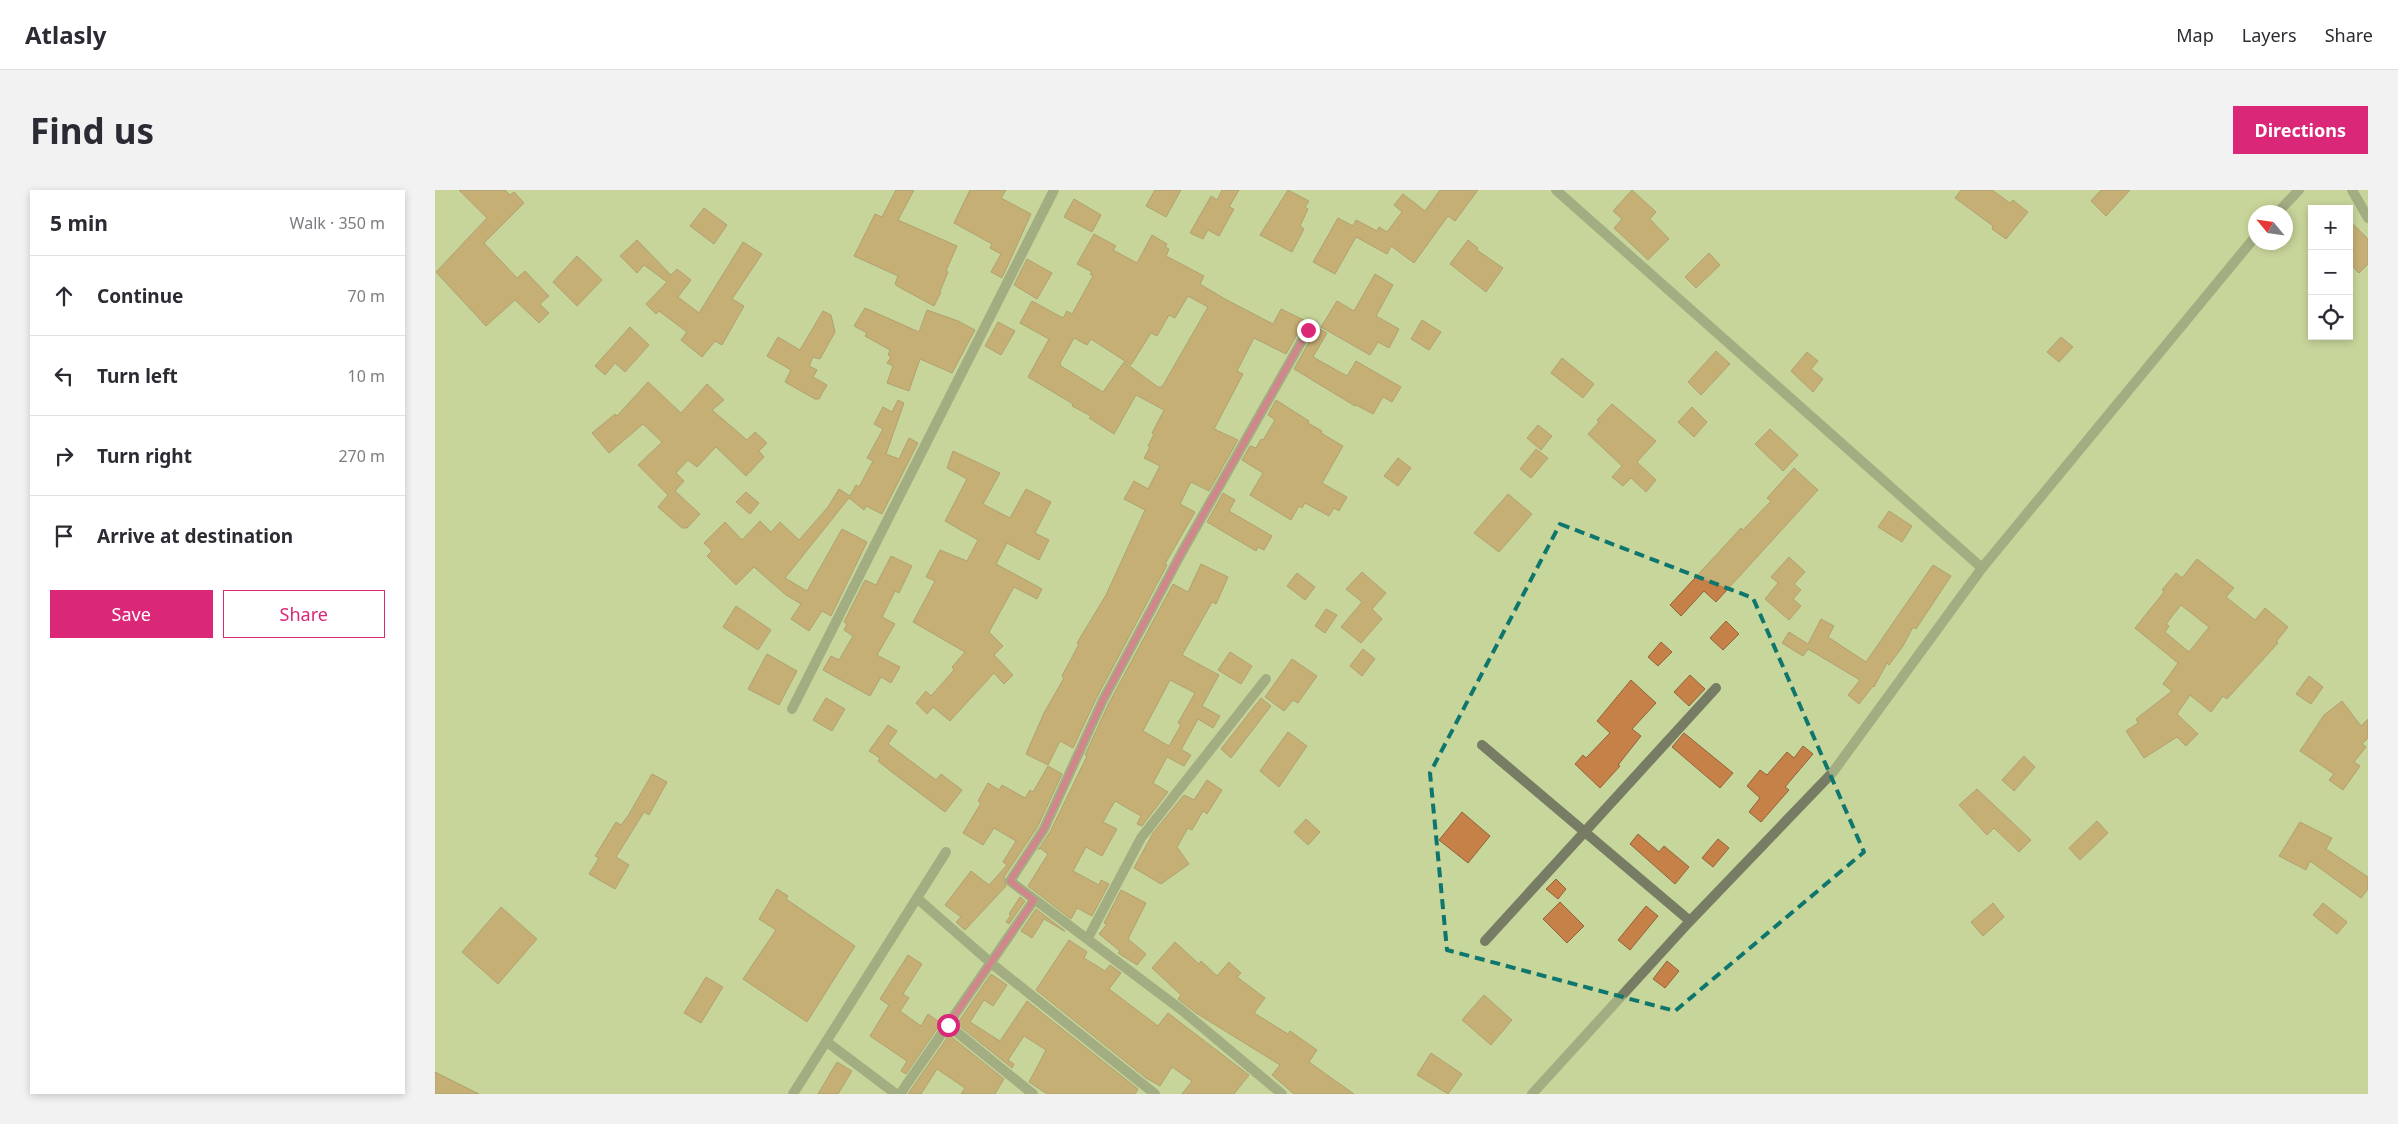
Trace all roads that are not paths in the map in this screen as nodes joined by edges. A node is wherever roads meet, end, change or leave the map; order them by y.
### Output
1 (1054, 190) edge
2 (1556, 190) edge
3 (2299, 190) edge
4 (2351, 190) edge
5 (2285, 205) edge
6 (2368, 218) edge
7 (2248, 245) edge
8 (1308, 330) dead end
9 (1982, 568) junction
10 (1266, 679) dead end
11 (1716, 688) dead end
12 (792, 709) dead end
13 (1482, 745) dead end
14 (1585, 832) junction
15 (946, 852) dead end
16 (918, 899) junction
17 (1034, 900) junction
18 (1690, 921) junction
19 (1088, 938) junction
20 (1485, 941) dead end
21 (991, 962) junction
22 (948, 1025) junction
23 (827, 1042) junction
24 (902, 1093) edge
25 (793, 1094) edge
26 (1033, 1094) edge
27 (1155, 1094) edge
28 (1282, 1094) edge
29 (1532, 1094) edge

1 - 12 street
2 - 9 street
3 - 5 street
4 - 6 street
7 - 9 street
8 - 17 street
9 - 18 street
10 - 19 street
11 - 14 street
13 - 14 street
14 - 18 street
14 - 20 street
15 - 16 street
16 - 21 street
16 - 23 street
17 - 19 street
17 - 21 street
18 - 29 street
19 - 28 street
21 - 22 street
21 - 27 street
22 - 24 street
22 - 26 street
23 - 24 street
23 - 25 street

